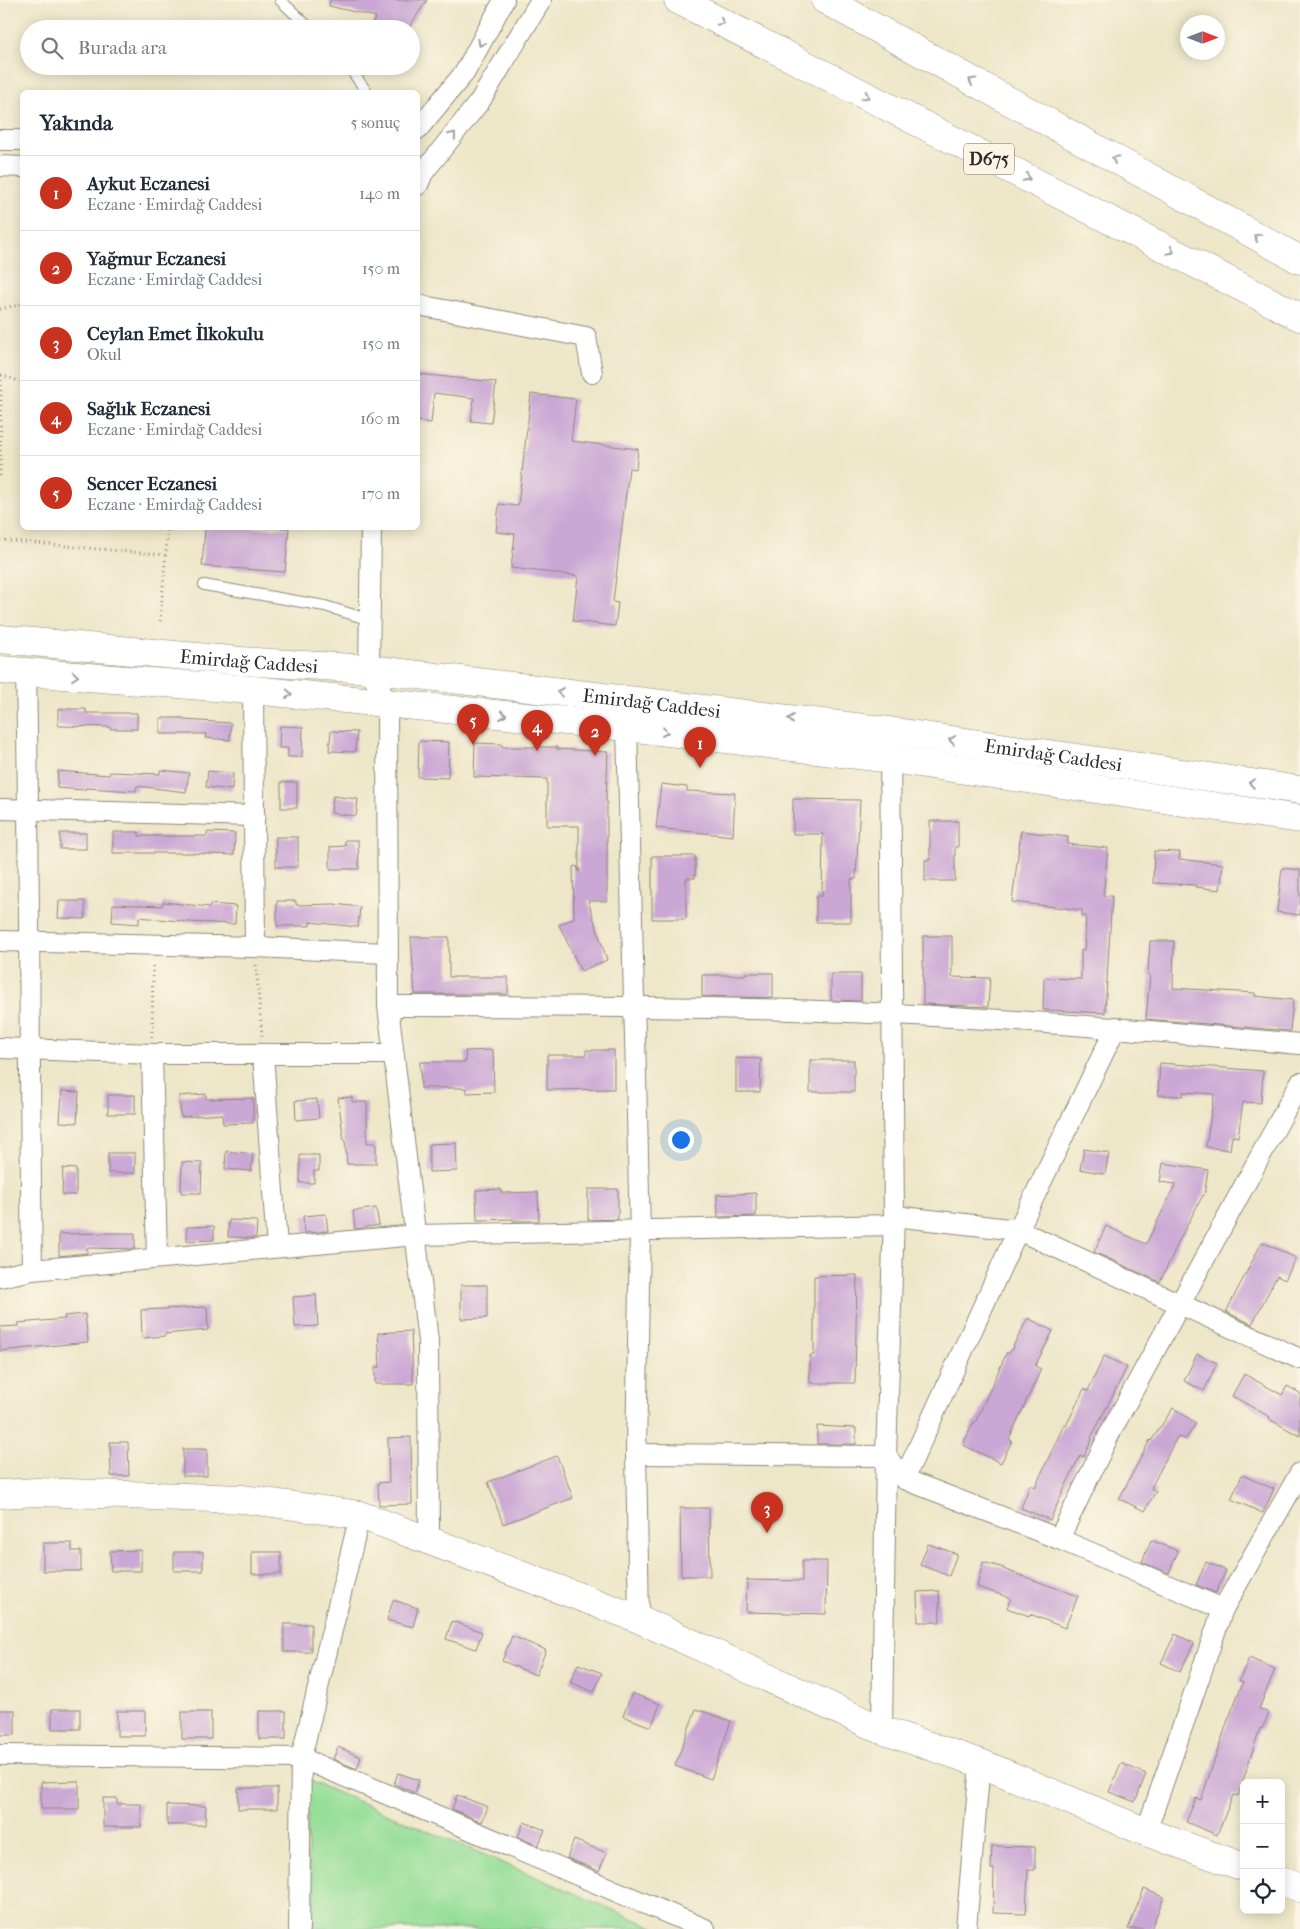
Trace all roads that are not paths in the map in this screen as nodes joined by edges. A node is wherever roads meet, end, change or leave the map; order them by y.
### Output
1 (280, 0) edge
2 (504, 0) edge
3 (541, 0) edge
4 (678, 0) edge
5 (825, 0) edge
6 (301, 20) edge
7 (355, 75) edge
8 (366, 90) edge
9 (420, 127) edge
10 (0, 140) edge
11 (20, 140) edge
12 (0, 166) edge
13 (20, 167) edge
14 (420, 173) edge
15 (1300, 260) edge
16 (420, 305) edge
17 (1300, 317) edge
18 (592, 373) dead end
19 (371, 530) edge
20 (204, 585) dead end
21 (370, 620) junction
22 (0, 639) edge
23 (369, 669) junction
24 (13, 671) edge
25 (253, 690) junction
26 (387, 703) junction
27 (627, 727) junction
28 (889, 731) junction
29 (891, 759) junction
30 (1300, 790) edge
31 (0, 810) edge
32 (29, 810) junction
33 (255, 816) junction
34 (1300, 819) edge
35 (0, 941) edge
36 (30, 941) junction
37 (255, 947) junction
38 (387, 953) junction
39 (388, 1006) junction
40 (635, 1006) junction
41 (892, 1014) junction
42 (1116, 1027) junction
43 (1300, 1044) edge
44 (0, 1048) edge
45 (28, 1048) junction
46 (152, 1054) junction
47 (263, 1054) junction
48 (393, 1054) junction
49 (1300, 1083) edge
50 (894, 1221) junction
51 (1018, 1230) junction
52 (640, 1232) junction
53 (416, 1236) junction
54 (277, 1247) junction
55 (157, 1258) junction
56 (32, 1270) junction
57 (0, 1277) edge
58 (1179, 1304) junction
59 (1300, 1359) edge
60 (636, 1454) junction
61 (886, 1456) junction
62 (1300, 1474) edge
63 (904, 1479) junction
64 (0, 1494) edge
65 (360, 1515) junction
66 (1059, 1539) junction
67 (428, 1540) junction
68 (1222, 1609) junction
69 (639, 1619) junction
70 (882, 1730) junction
71 (0, 1755) edge
72 (301, 1758) junction
73 (980, 1763) junction
74 (1146, 1832) junction
75 (1240, 1866) edge
76 (1285, 1882) edge
77 (1300, 1888) edge
78 (299, 1929) edge
79 (705, 1929) edge
80 (966, 1929) edge

1 - 6 lane
2 -> 9 street
14 -> 3 street
4 -> 17 main road, D675
15 -> 5 main road
7 - 8 lane
10 - 11 street
12 - 13 street
16 - 18 street
19 - 21 street
20 - 21 lane
21 - 23 street
22 - 23 main road, Emirdağ Caddesi
23 - 26 street
28 -> 23 main road, Emirdağ Caddesi
24 -> 25 main road, Emirdağ Caddesi
24 - 32 street
25 -> 26 main road, Emirdağ Caddesi
25 - 33 street
26 -> 27 main road, Emirdağ Caddesi
26 - 38 street
27 -> 29 main road, Emirdağ Caddesi
27 - 40 street
28 - 29 street
30 -> 28 main road, Emirdağ Caddesi
29 - 34 main road, Emirdağ Caddesi
29 - 41 street
31 - 32 street
32 - 33 street
32 - 36 street
33 - 37 street
35 - 36 street
36 - 37 street
36 - 45 street
37 - 38 street
38 - 39 street
39 - 40 street
39 - 48 street
40 - 41 street
40 - 52 street
41 - 42 street
41 - 50 street
42 - 43 street
42 - 51 street
44 - 45 street
45 - 46 street
45 - 56 street
46 - 47 street
46 - 55 street
47 - 48 street
47 - 54 street
48 - 53 street
49 - 58 street
50 - 51 street
50 - 52 street
50 - 61 street
51 - 58 street
51 - 63 street
52 - 53 street
52 - 60 street
53 - 54 street
53 - 67 street
54 - 55 street
55 - 56 street
56 - 57 street
58 - 59 street
58 - 66 street
60 - 61 street
60 - 69 street
61 - 63 street
61 - 70 street
62 - 68 street
63 - 66 street
64 - 65 main road
65 - 67 main road
65 - 72 street
66 - 68 street
67 - 69 main road
68 - 74 street
69 - 70 main road
70 - 73 main road
71 - 72 street
72 - 78 street
72 - 79 street
73 - 74 main road
73 - 80 street
74 - 75 main road
76 - 77 main road

